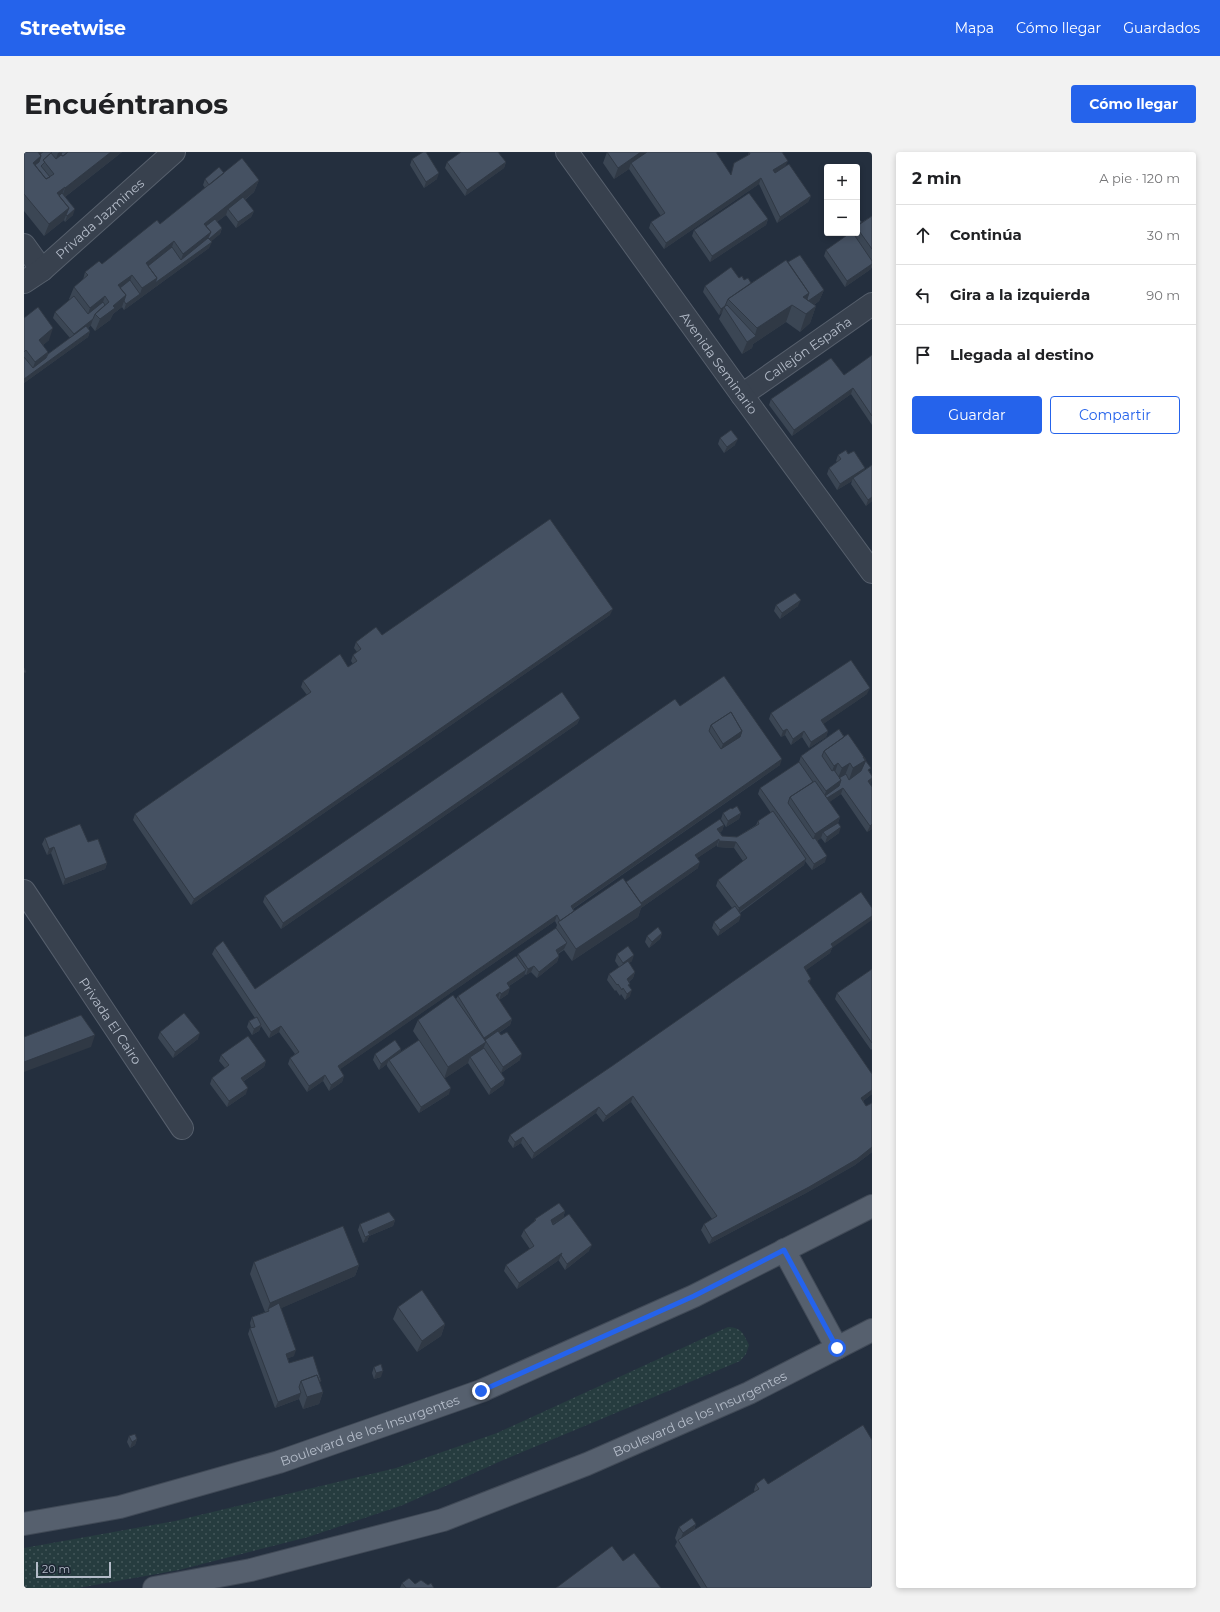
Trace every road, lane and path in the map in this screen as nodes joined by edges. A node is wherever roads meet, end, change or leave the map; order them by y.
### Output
1 (174, 152) edge
2 (568, 152) edge
3 (24, 245) edge
4 (42, 270) junction
5 (24, 282) edge
6 (872, 304) edge
7 (742, 395) junction
8 (872, 572) edge
9 (24, 892) edge
10 (182, 1128) dead end
11 (872, 1206) edge
12 (784, 1250) junction
13 (872, 1330) edge
14 (837, 1348) junction
15 (24, 1524) edge
16 (154, 1588) edge

1 - 4 street, Privada Jazmines
2 - 7 street, Avenida Seminario
3 - 4 street
4 - 5 street, Privada Jazmines
6 - 7 street, Callejón España
7 - 8 street, Avenida Seminario
9 - 10 street, Privada El Cairo
11 - 12 main road, Boulevard de los Insurgentes
12 - 14 main road
12 - 15 main road, Boulevard de los Insurgentes
13 - 14 main road, Boulevard de los Insurgentes
14 - 16 main road, Boulevard de los Insurgentes

